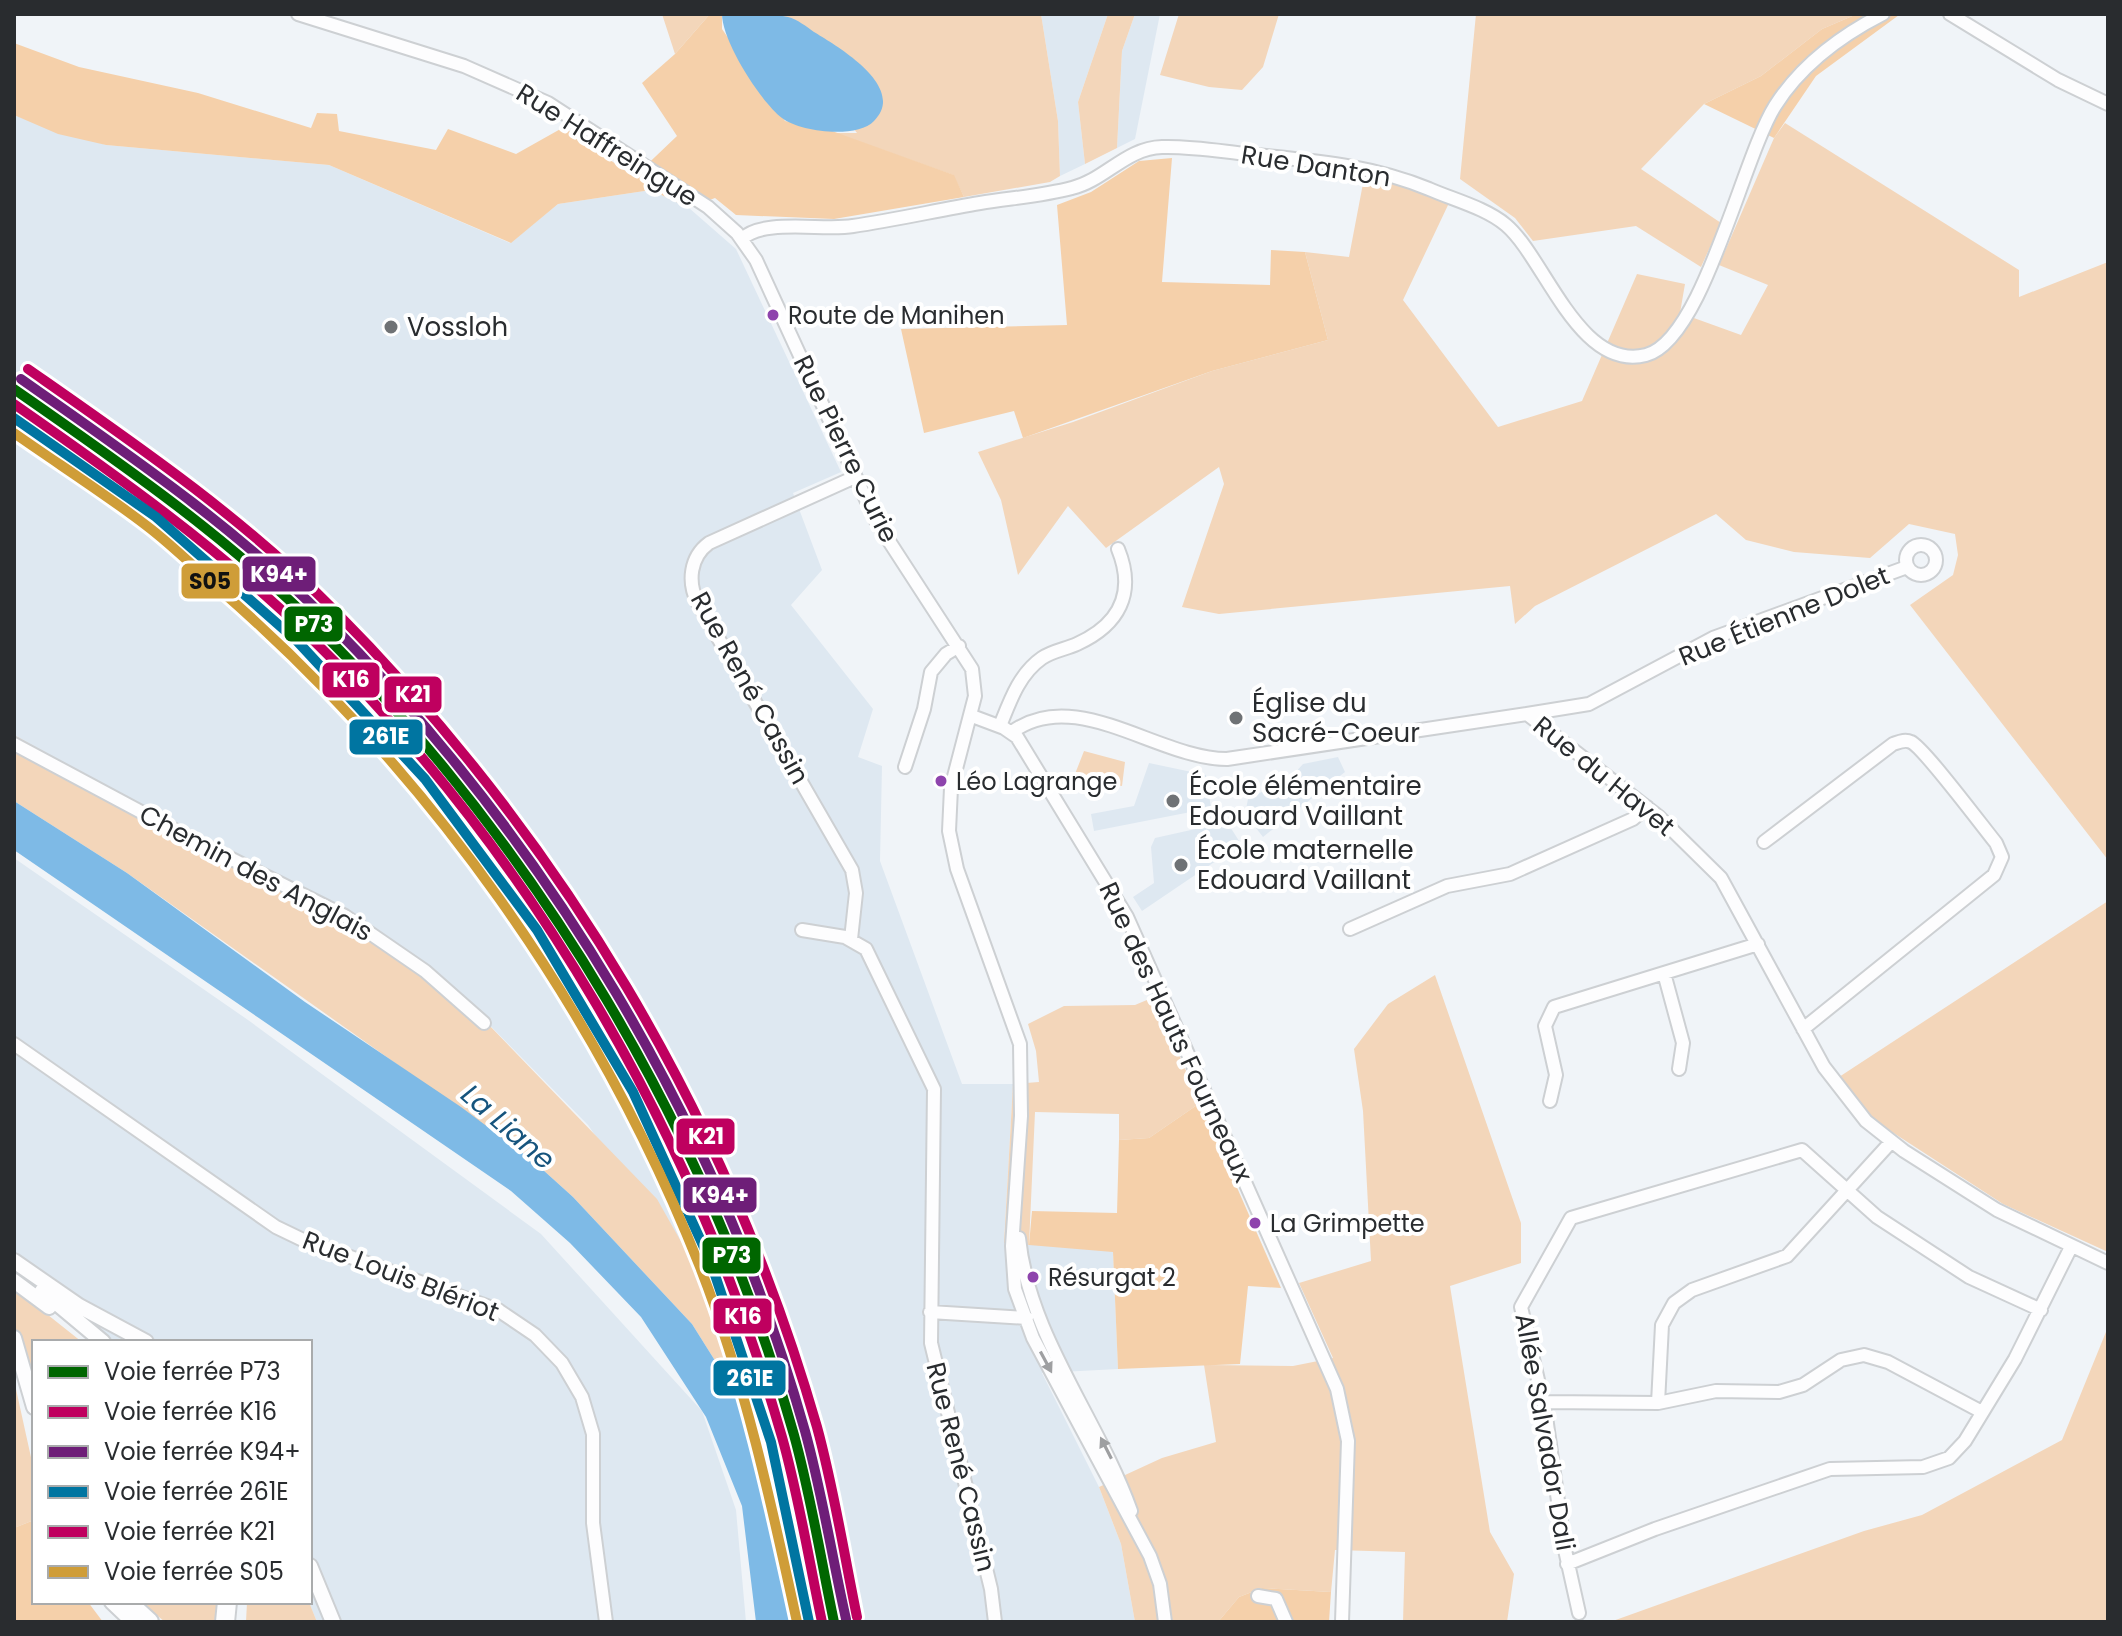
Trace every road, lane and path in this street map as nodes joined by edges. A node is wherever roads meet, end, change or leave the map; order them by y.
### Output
1 (298, 14) edge
2 (1883, 14) edge
3 (1950, 14) edge
4 (2108, 104) edge
5 (728, 224) joint
6 (742, 239) junction
7 (855, 477) junction
8 (1118, 549) dead end
9 (1907, 567) dead end
10 (959, 646) junction
11 (1527, 714) junction
12 (972, 716) junction
13 (1006, 729) junction
14 (14, 744) edge
15 (905, 767) dead end
16 (1647, 807) junction
17 (1764, 842) dead end
18 (1350, 929) dead end
19 (802, 930) dead end
20 (851, 939) junction
21 (1758, 944) junction
22 (1664, 973) junction
23 (484, 1023) dead end
24 (1803, 1029) junction
25 (14, 1044) edge
26 (1679, 1069) dead end
27 (1550, 1101) dead end
28 (1891, 1142) junction
29 (1848, 1192) junction
30 (1016, 1207) junction
31 (2071, 1247) junction
32 (14, 1261) edge
33 (2108, 1263) edge
34 (14, 1269) edge
35 (14, 1281) edge
36 (2041, 1310) junction
37 (930, 1312) junction
38 (1023, 1318) junction
39 (1040, 1319) junction
40 (14, 1338) edge
41 (90, 1340) edge
42 (101, 1340) edge
43 (142, 1340) edge
44 (32, 1400) edge
45 (1544, 1402) junction
46 (1658, 1403) junction
47 (1982, 1412) junction
48 (1140, 1537) junction
49 (1567, 1564) junction
50 (312, 1571) edge
51 (1258, 1596) dead end
52 (114, 1604) edge
53 (129, 1604) edge
54 (1579, 1613) dead end
55 (133, 1622) edge
56 (149, 1622) edge
57 (333, 1622) edge
58 (606, 1622) edge
59 (995, 1622) edge
60 (1165, 1622) edge
61 (1286, 1622) edge
62 (1342, 1622) edge

1 - 5 street, Rue Haffreingue
2 - 6 street, Rue Danton
3 - 4 street
5 - 6 street, Rue Pierre Curie
6 - 7 street, Rue Pierre Curie
7 - 10 street, Rue Pierre Curie
7 - 20 street, Rue René Cassin
8 - 13 street
9 - 11 street, Rue Étienne Dolet
10 - 12 street, Rue Pierre Curie
10 - 15 street
11 - 13 street, Rue du Havet
11 - 16 street, Rue du Havet
12 - 13 street
12 - 30 street, Rue Pierre Curie
13 - 62 street, Rue des Hauts Fourneaux
14 - 23 street, Chemin des Anglais
16 - 18 street
16 - 21 street, Rue du Havet
17 - 24 street
19 - 20 street
20 - 37 street, Rue René Cassin
21 - 22 street
21 - 24 street, Rue du Havet
22 - 26 street
22 - 27 street
24 - 28 street, Rue du Havet
25 - 58 street, Rue Louis Blériot
28 - 29 street
28 - 31 street, Rue du Havet
29 - 36 street, Allée Salvador Dali
29 - 45 street, Allée Salvador Dali
29 - 46 street
30 - 38 street
30 - 39 street
31 - 33 street, Rue du Havet
31 - 36 street
32 - 43 main road
34 - 42 main road
35 - 41 main road
36 - 47 street
37 - 38 street
37 - 59 street, Rue René Cassin
38 - 39 street
38 -> 48 street
48 -> 39 street
40 - 44 main road
45 - 46 street
45 - 49 street, Allée Salvador Dali
46 - 47 street
47 - 49 street
48 - 60 street
49 - 54 street, Allée Salvador Dali
50 - 57 main road
51 - 61 street
52 - 55 main road
53 - 56 highway

